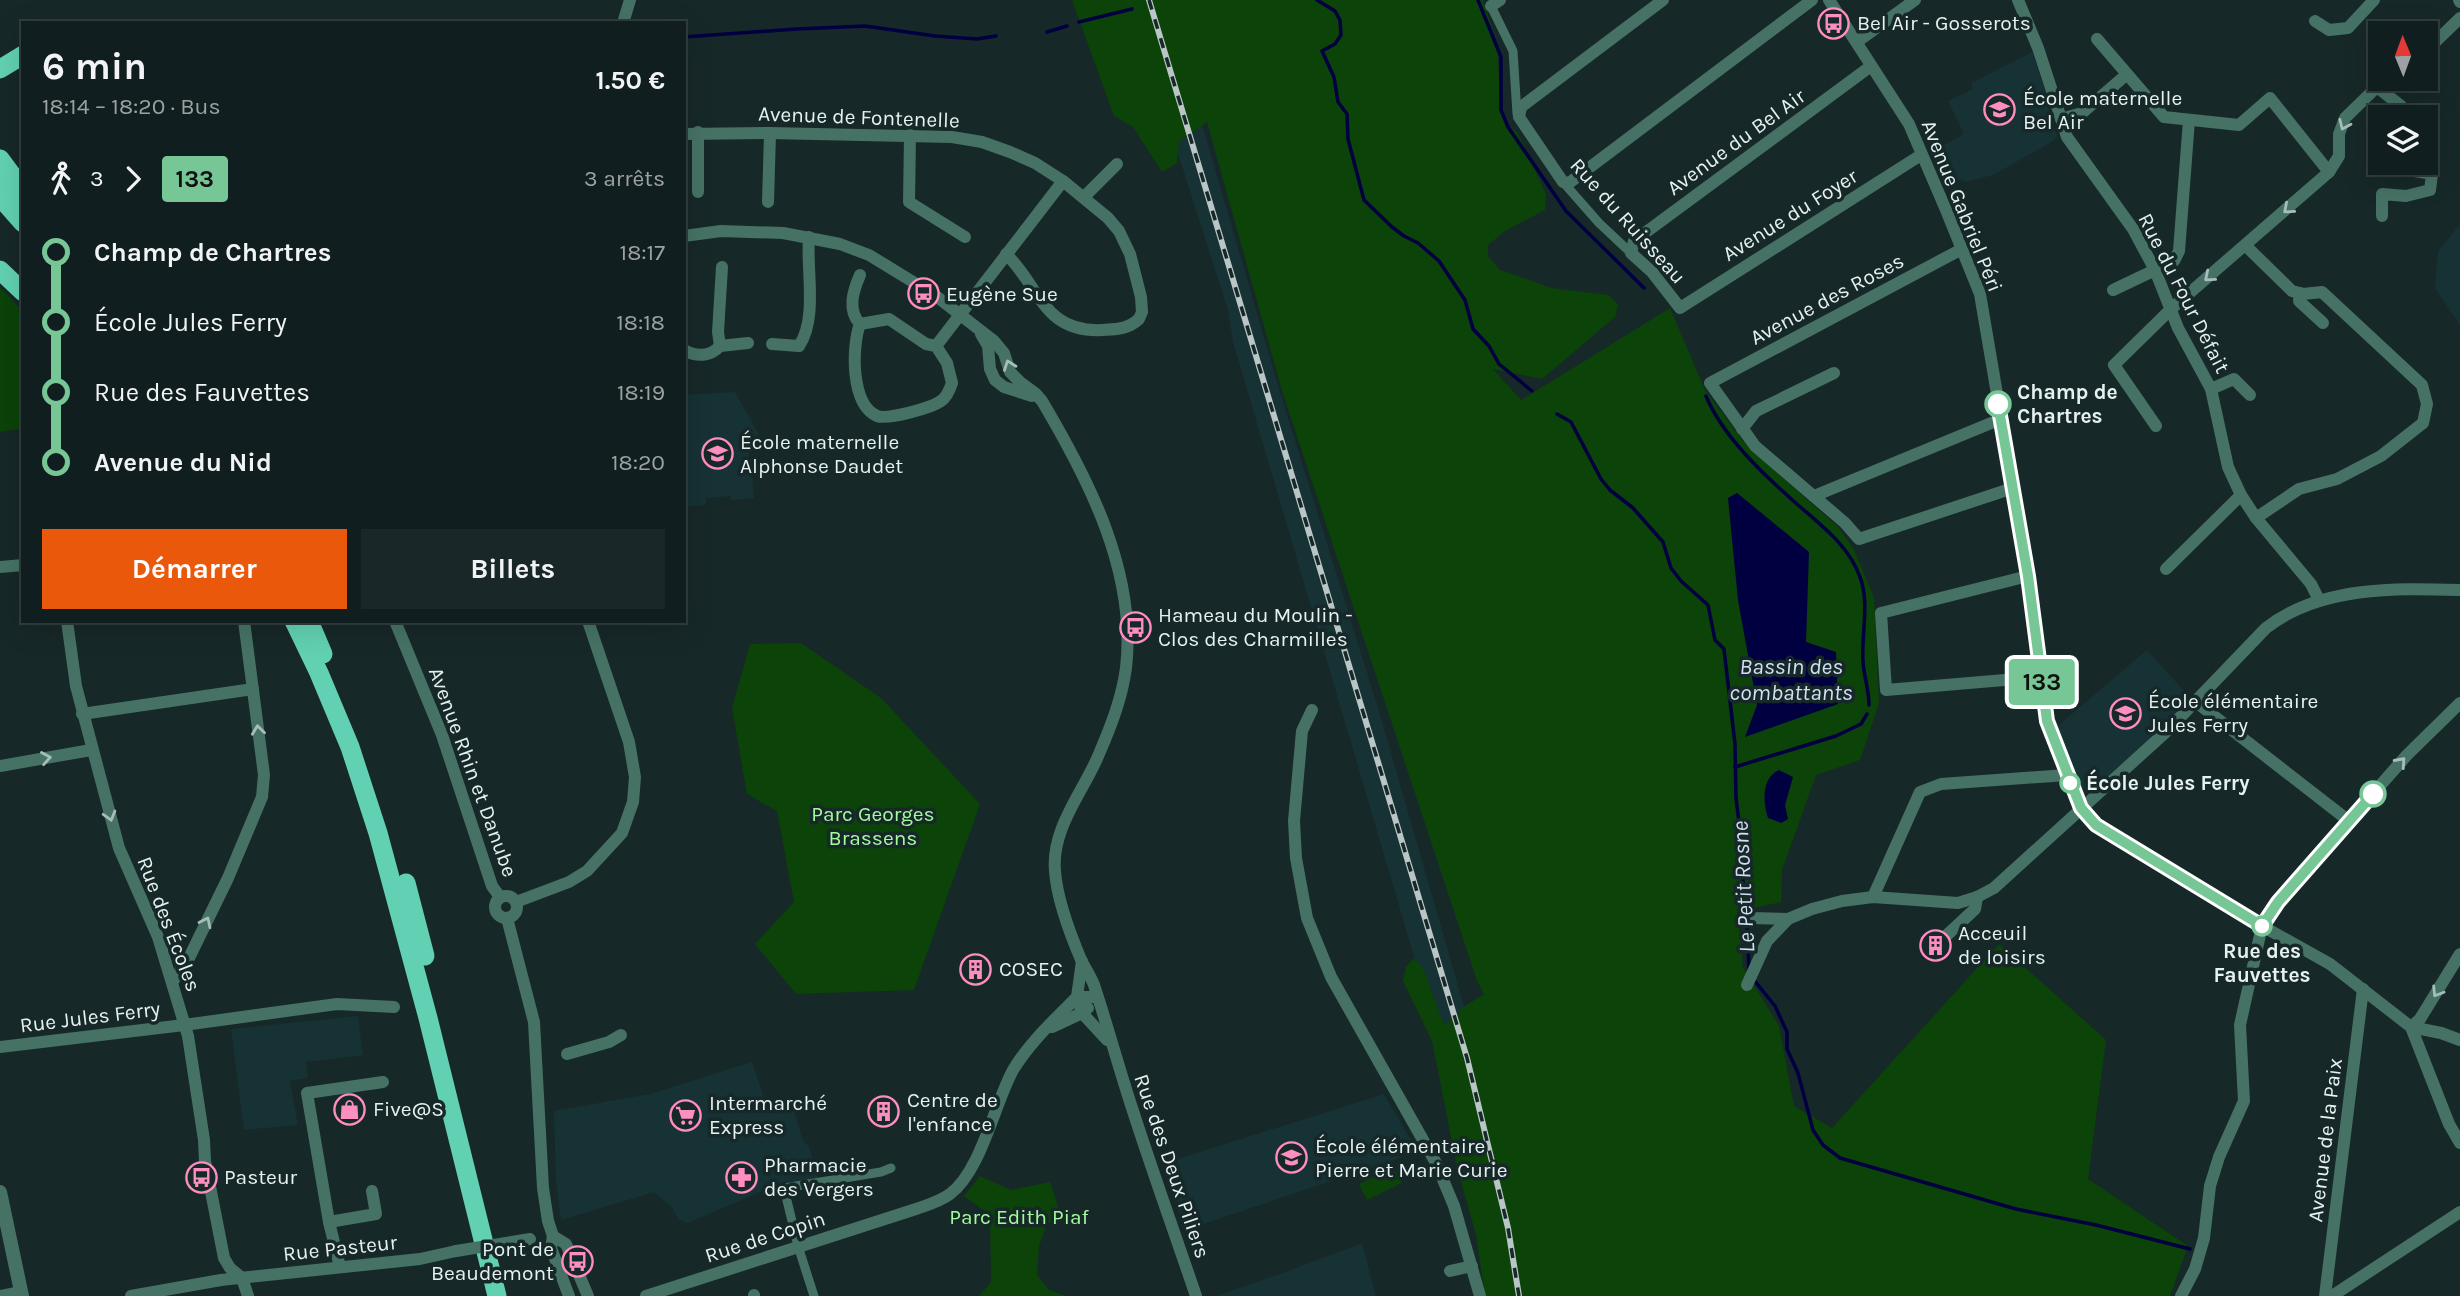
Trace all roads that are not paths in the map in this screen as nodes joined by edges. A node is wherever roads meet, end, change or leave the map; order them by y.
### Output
1 (630, 0) edge
2 (1663, 0) edge
3 (1812, 0) edge
4 (1829, 0) edge
5 (1914, 0) edge
6 (2374, 0) edge
7 (2021, 1) edge
8 (1496, 3) edge
9 (2460, 18) edge
10 (2315, 20) dead end
11 (624, 21) edge
12 (2097, 39) dead end
13 (2438, 39) edge
14 (1857, 42) junction
15 (21, 45) edge
16 (0, 49) edge
17 (21, 56) edge
18 (1871, 66) junction
19 (0, 69) edge
20 (2126, 75) junction
21 (2373, 91) edge
22 (2388, 91) edge
23 (2400, 105) edge
24 (1519, 117) junction
25 (2061, 119) junction
26 (2189, 120) junction
27 (698, 132) junction
28 (770, 133) junction
29 (686, 134) edge
30 (910, 135) junction
31 (1921, 155) junction
32 (0, 159) edge
33 (1117, 164) dead end
34 (2329, 172) junction
35 (2432, 175) edge
36 (9, 180) edge
37 (1063, 181) junction
38 (1563, 182) junction
39 (698, 192) dead end
40 (1084, 197) junction
41 (21, 200) edge
42 (768, 202) dead end
43 (2382, 216) dead end
44 (21, 217) edge
45 (686, 236) edge
46 (809, 237) junction
47 (965, 237) dead end
48 (2246, 246) junction
49 (1962, 248) junction
50 (1631, 253) junction
51 (1006, 254) junction
52 (722, 267) dead end
53 (0, 270) edge
54 (2155, 270) junction
55 (860, 275) dead end
56 (21, 290) edge
57 (2113, 290) dead end
58 (2300, 293) junction
59 (1680, 308) joint
60 (2171, 309) junction
61 (960, 314) junction
62 (2323, 323) dead end
63 (860, 324) junction
64 (748, 343) dead end
65 (772, 344) dead end
66 (720, 346) junction
67 (936, 346) junction
68 (686, 351) edge
69 (1834, 373) dead end
70 (2211, 388) junction
71 (2250, 394) dead end
72 (2001, 419) junction
73 (2156, 426) dead end
74 (1742, 429) junction
75 (2013, 488) junction
76 (2241, 495) junction
77 (1814, 496) junction
78 (2256, 518) junction
79 (21, 565) edge
80 (0, 567) edge
81 (2165, 569) dead end
82 (2028, 576) junction
83 (2460, 590) edge
84 (2319, 600) junction
85 (67, 623) edge
86 (244, 623) edge
87 (293, 623) edge
88 (310, 623) edge
89 (396, 623) edge
90 (589, 623) edge
91 (2041, 677) junction
92 (253, 689) junction
93 (2196, 702) junction
94 (2460, 703) edge
95 (1312, 710) dead end
96 (82, 714) junction
97 (91, 750) junction
98 (0, 766) edge
99 (2067, 775) junction
100 (2081, 808) junction
101 (2348, 821) junction
102 (500, 897) junction
103 (1873, 897) junction
104 (1977, 897) junction
105 (516, 902) junction
106 (507, 918) junction
107 (1750, 918) dead end
108 (1788, 919) junction
109 (2262, 926) junction
110 (1947, 935) dead end
111 (2460, 954) edge
112 (1082, 961) junction
113 (173, 981) junction
114 (1746, 985) dead end
115 (2363, 989) junction
116 (1077, 997) junction
117 (1097, 997) junction
118 (394, 1007) dead end
119 (1082, 1013) junction
120 (184, 1026) junction
121 (2411, 1027) junction
122 (1046, 1029) junction
123 (621, 1035) dead end
124 (2460, 1040) edge
125 (0, 1047) edge
126 (1112, 1048) junction
127 (566, 1054) dead end
128 (383, 1082) dead end
129 (2460, 1143) edge
130 (891, 1168) dead end
131 (372, 1191) dead end
132 (0, 1192) edge
133 (2460, 1212) edge
134 (329, 1222) junction
135 (553, 1236) junction
136 (798, 1246) junction
137 (6, 1248) edge
138 (1472, 1266) junction
139 (340, 1267) junction
140 (1450, 1271) dead end
141 (242, 1278) junction
142 (22, 1294) edge
143 (0, 1296) edge
144 (131, 1296) edge
145 (248, 1296) edge
146 (496, 1296) edge
147 (510, 1296) edge
148 (569, 1296) edge
149 (588, 1296) edge
150 (646, 1296) edge
151 (814, 1296) edge
152 (1196, 1296) edge
153 (1480, 1296) edge
154 (2181, 1296) edge
155 (2325, 1296) edge
156 (2332, 1296) edge

1 - 11 street
2 - 24 street
3 - 38 street
4 - 14 street, Avenue Gabriel Péri
5 - 14 street
6 - 10 street
7 - 25 street, Rue du Four Défait
8 - 24 street, Rue du Ruisseau
9 - 13 street
12 - 20 street
14 - 18 street, Avenue Gabriel Péri
15 - 16 highway
17 - 19 highway
18 - 31 street, Avenue Gabriel Péri
18 - 50 street, Avenue du Bel Air
20 - 25 street
20 - 26 street
21 -> 34 street
22 - 23 street
24 - 38 street, Rue du Ruisseau
25 - 54 street, Rue du Four Défait
26 - 34 street
26 - 54 street
27 - 28 street, Avenue de Fontenelle
27 - 29 street, Avenue de Fontenelle
27 - 39 street
28 - 30 street, Avenue de Fontenelle
28 - 42 street
30 - 37 street, Avenue de Fontenelle
30 - 47 street
31 - 49 street, Avenue Gabriel Péri
31 - 59 street, Avenue du Foyer
32 - 36 highway, bridge
33 - 40 street
34 -> 48 street
35 - 43 street
36 - 41 highway
36 - 44 highway
37 - 40 street, Avenue de Fontenelle
37 - 51 street
38 - 50 street, Rue du Ruisseau
40 - 51 street, Avenue de Fontenelle
45 - 46 street, Rue des Deux Piliers
46 - 61 street, Rue des Deux Piliers
46 - 65 street
48 - 58 street
48 -> 60 street
49 - 72 street, Avenue Gabriel Péri
49 - 74 street, Avenue des Roses
50 - 59 street, Rue du Ruisseau
51 - 61 street
52 - 66 street
53 - 56 highway
54 - 57 street
54 - 60 street, Rue du Four Défait
55 - 63 street
58 - 62 street
58 - 78 street
60 - 70 street, Rue du Four Défait
60 - 73 street
61 - 67 street
61 - 112 street, Rue des Deux Piliers
63 - 67 street
63 - 67 street
64 - 66 street
66 - 68 street
69 - 74 street
70 - 71 street
70 - 76 street, Rue du Four Défait
72 - 75 street, Avenue Gabriel Péri
72 - 77 street
74 - 77 street
75 - 77 street
75 - 82 street, Avenue Gabriel Péri
76 - 78 street, Rue du Four Défait
76 - 81 street
78 - 84 street, Rue du Four Défait
79 - 80 street
82 - 91 street, Avenue Gabriel Péri
82 - 91 street
83 - 84 street
84 - 93 street
85 - 96 street, Rue des Écoles
86 - 92 street
87 - 146 highway
88 - 147 highway
89 - 102 street, Avenue Rhin et Danube
90 - 105 street
91 - 99 street, Avenue Gabriel Péri
92 - 96 street
113 -> 92 street
93 - 100 street
93 - 101 street
101 -> 94 street
95 - 138 street
96 - 97 street, Rue des Écoles
98 -> 97 street
97 -> 113 street, Rue des Écoles
99 - 100 street, Avenue Gabriel Péri
99 - 103 street
100 - 104 street
100 - 109 street, Avenue Gabriel Péri
101 - 109 street
102 - 105 street
102 - 106 street
103 - 104 street
103 - 108 street
104 - 110 street
105 - 106 street
106 - 135 street
107 - 108 street
108 - 114 street
109 - 115 street, Avenue Gabriel Péri
109 - 154 street
111 -> 121 street
112 - 116 street, Rue des Deux Piliers
112 - 117 street, Rue des Deux Piliers
113 - 120 street, Rue des Écoles
115 - 121 street, Avenue Gabriel Péri
115 - 155 street, Avenue de la Paix
116 - 117 street
116 - 119 street, Rue des Deux Piliers
116 - 122 street, Rue de Copin
117 - 119 street
117 - 126 street, Rue des Deux Piliers
118 - 120 street, Rue Jules Ferry
119 - 122 street
119 - 126 street, Rue des Deux Piliers
120 - 125 street, Rue Jules Ferry
120 - 141 street, Rue des Écoles
121 - 124 street
121 - 129 street
122 - 136 street, Rue de Copin
123 - 127 street
126 - 152 street, Rue des Deux Piliers
128 - 134 street
130 - 136 street
131 - 134 street
132 - 137 street
133 - 156 street
134 - 139 street
135 - 139 street, Rue Pasteur, bridge
135 - 148 street
135 - 149 street
136 - 150 street, Rue de Copin
136 - 151 street
137 - 142 street
138 - 140 street
138 - 153 street
139 - 141 street, Rue Pasteur
141 - 144 street, Rue Pasteur
141 - 145 street, Rue des Écoles
142 - 143 street

